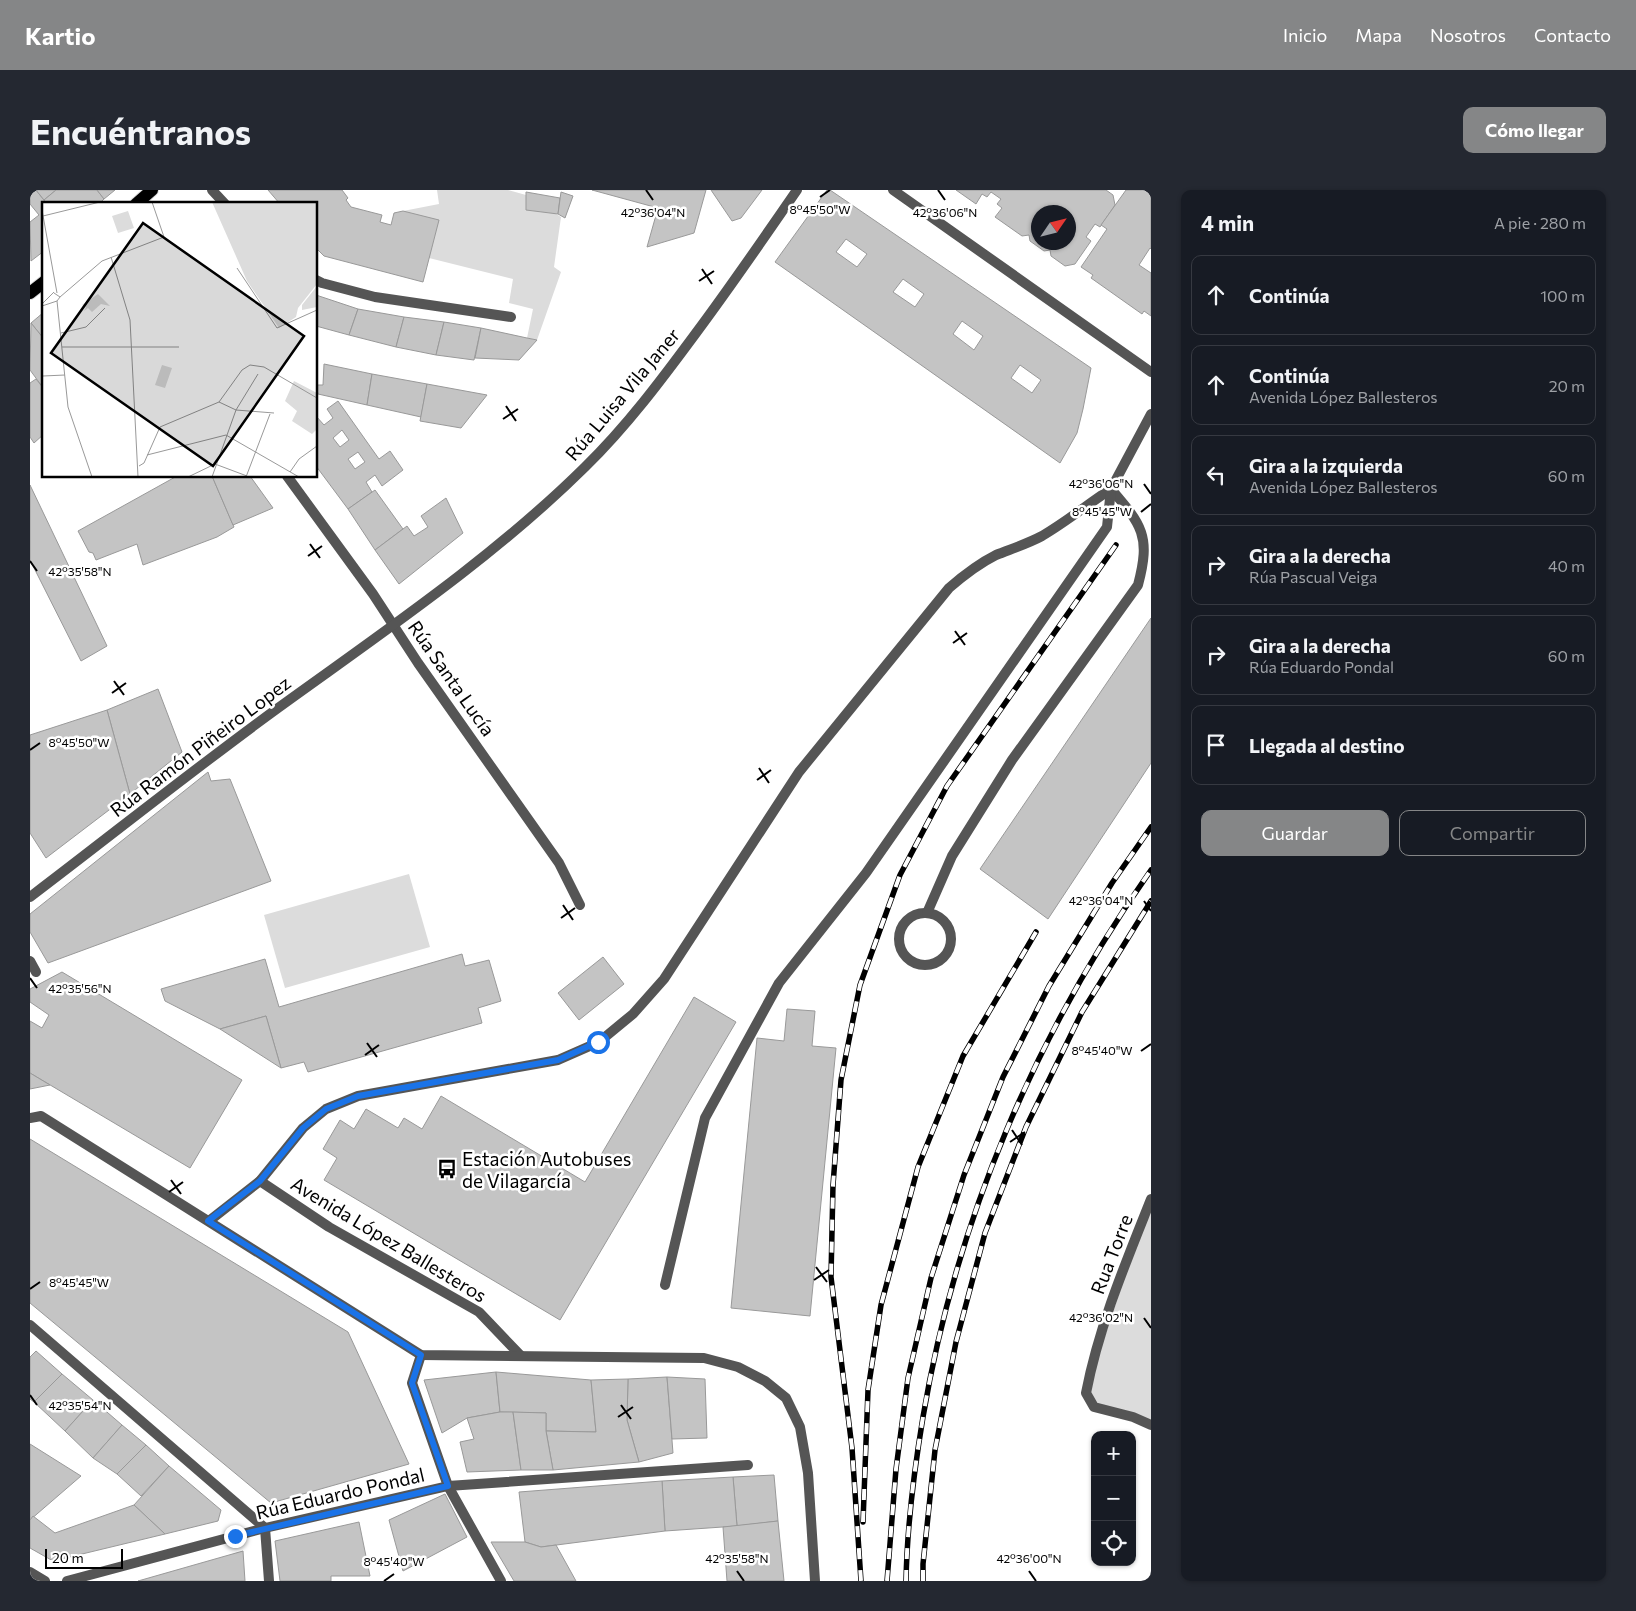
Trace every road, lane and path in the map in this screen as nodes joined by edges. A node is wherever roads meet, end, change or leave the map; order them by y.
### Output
1 (152, 190) edge
2 (212, 190) edge
3 (797, 190) edge
4 (892, 190) edge
5 (138, 202) edge
6 (222, 202) edge
7 (318, 281) edge
8 (42, 284) edge
9 (30, 293) edge
10 (511, 317) dead end
11 (1151, 372) edge
12 (1151, 414) edge
13 (288, 478) edge
14 (1111, 489) junction
15 (393, 625) junction
16 (30, 897) edge
17 (580, 905) dead end
18 (927, 913) junction
19 (30, 961) edge
20 (36, 972) dead end
21 (30, 1118) edge
22 (260, 1181) junction
23 (1151, 1199) edge
24 (208, 1221) junction
25 (665, 1285) dead end
26 (30, 1325) edge
27 (421, 1355) junction
28 (521, 1356) junction
29 (1151, 1425) edge
30 (748, 1465) dead end
31 (448, 1486) junction
32 (265, 1528) junction
33 (30, 1572) edge
34 (46, 1581) edge
35 (67, 1581) edge
36 (268, 1581) edge
37 (501, 1581) edge
38 (815, 1581) edge

1 - 5 main road
2 - 6 street
3 - 15 street, Rúa Luisa Vila Janer
4 - 11 street
7 - 10 street
8 - 9 main road
12 - 14 street
13 - 15 street, Rúa Santa Lucía
14 - 18 street
14 - 22 street
14 - 25 street
15 - 16 street, Rúa Ramón Piñeiro Lopez
15 - 17 street, Rúa Santa Lucía
18 - 18 street
19 - 20 street
21 - 24 street
22 - 24 street
22 - 28 street, Avenida López Ballesteros
23 - 29 street, Rua Torre
24 - 27 street
26 - 32 street
27 - 28 street
27 - 31 street
28 - 38 street
30 - 31 street, Rúa Eduardo Pondal
31 - 32 street, Rúa Eduardo Pondal
31 - 37 street
32 - 35 street, Rúa Eduardo Pondal
32 - 36 street
33 - 34 street

